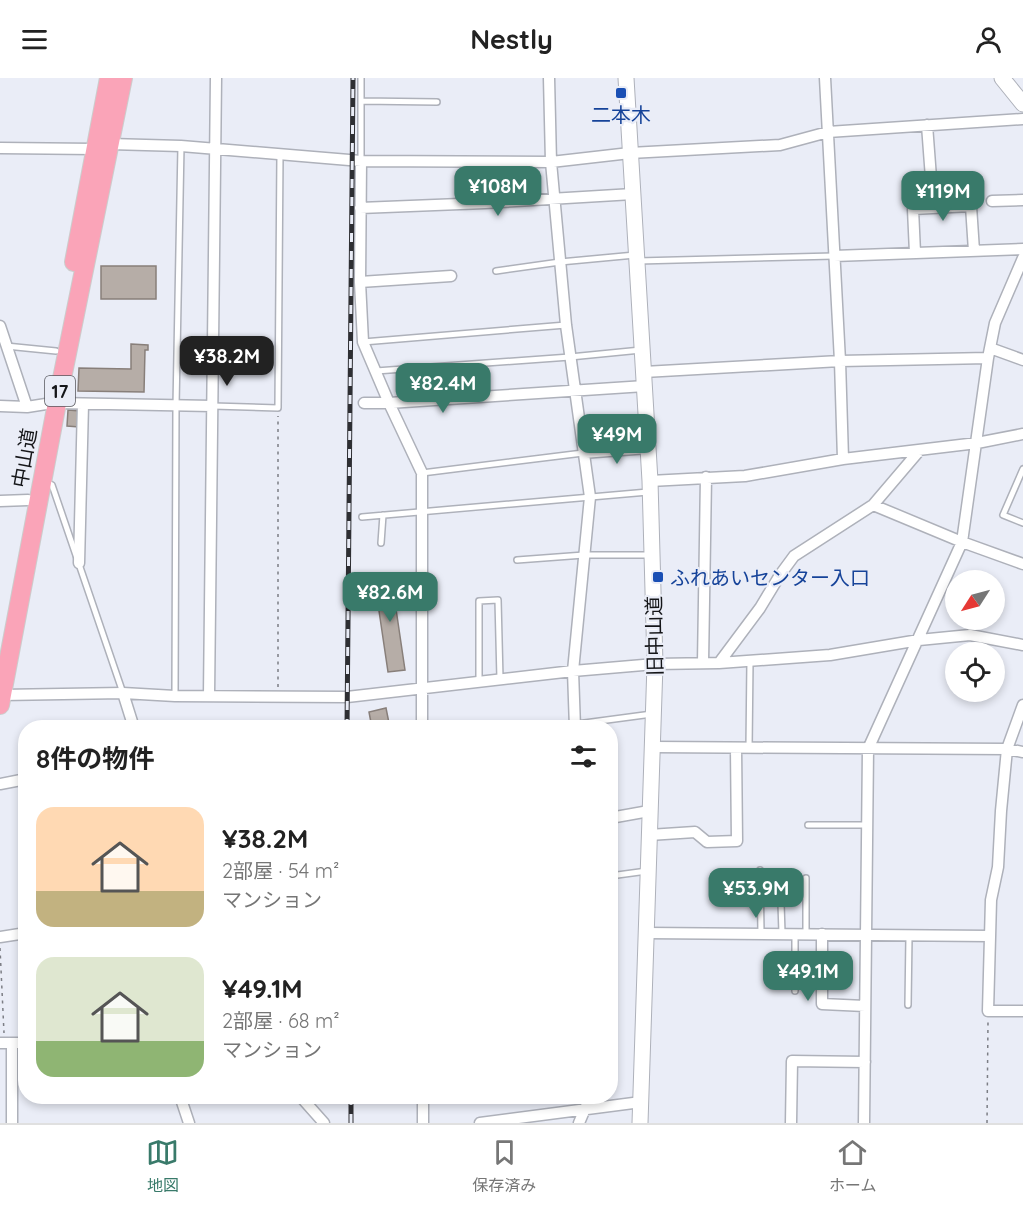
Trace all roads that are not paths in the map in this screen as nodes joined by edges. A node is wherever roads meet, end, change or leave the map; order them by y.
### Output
1 (109, 78) edge
2 (123, 78) edge
3 (216, 78) edge
4 (361, 78) edge
5 (549, 78) edge
6 (626, 78) edge
7 (825, 78) edge
8 (1002, 78) edge
9 (361, 101) junction
10 (437, 102) dead end
11 (1023, 104) edge
12 (1023, 119) edge
13 (927, 125) junction
14 (828, 132) junction
15 (181, 146) junction
16 (103, 147) junction
17 (0, 148) edge
18 (215, 150) junction
19 (630, 153) junction
20 (280, 154) junction
21 (361, 161) junction
22 (550, 162) junction
23 (931, 178) dead end
24 (633, 194) junction
25 (554, 199) junction
26 (1023, 200) edge
27 (992, 201) dead end
28 (360, 208) junction
29 (1023, 249) edge
30 (974, 251) junction
31 (915, 253) junction
32 (834, 256) junction
33 (638, 258) junction
34 (1023, 258) edge
35 (560, 261) junction
36 (496, 271) dead end
37 (451, 276) dead end
38 (360, 282) junction
39 (0, 326) edge
40 (566, 326) junction
41 (363, 342) junction
42 (6, 346) junction
43 (643, 350) junction
44 (56, 351) junction
45 (989, 353) junction
46 (570, 357) junction
47 (1023, 360) edge
48 (840, 361) junction
49 (376, 371) junction
50 (644, 379) junction
51 (575, 390) junction
52 (52, 403) junction
53 (364, 403) dead end
54 (389, 403) junction
55 (82, 404) junction
56 (0, 406) edge
57 (27, 406) junction
58 (176, 406) junction
59 (212, 406) junction
60 (1023, 434) edge
61 (977, 443) junction
62 (648, 448) junction
63 (919, 451) junction
64 (583, 453) junction
65 (843, 459) junction
66 (1023, 469) edge
67 (422, 473) junction
68 (706, 477) junction
69 (43, 481) junction
70 (650, 486) junction
71 (590, 497) junction
72 (28, 500) junction
73 (0, 501) edge
74 (873, 505) junction
75 (423, 512) junction
76 (383, 516) junction
77 (362, 517) dead end
78 (1023, 523) edge
79 (962, 542) junction
80 (381, 543) dead end
81 (584, 555) junction
82 (652, 555) junction
83 (517, 560) dead end
84 (79, 563) junction
85 (1023, 564) edge
86 (919, 640) junction
87 (0, 644) edge
88 (1023, 645) edge
89 (750, 661) junction
90 (703, 663) junction
91 (719, 663) junction
92 (655, 664) junction
93 (573, 671) junction
94 (500, 679) junction
95 (479, 681) junction
96 (421, 688) junction
97 (123, 693) junction
98 (176, 696) junction
99 (209, 696) junction
100 (1, 700) edge
101 (1023, 705) edge
102 (654, 714) junction
103 (131, 720) edge
104 (422, 720) edge
105 (574, 720) edge
106 (614, 720) edge
107 (653, 747) junction
108 (736, 748) junction
109 (749, 748) junction
110 (868, 749) junction
111 (1007, 749) junction
112 (1023, 752) edge
113 (18, 781) edge
114 (0, 784) edge
115 (649, 811) junction
116 (618, 817) edge
117 (808, 825) dead end
118 (867, 825) junction
119 (649, 835) junction
120 (760, 870) dead end
121 (648, 871) junction
122 (780, 874) dead end
123 (618, 875) edge
124 (806, 878) dead end
125 (646, 933) junction
126 (761, 933) junction
127 (782, 933) junction
128 (800, 934) junction
129 (822, 934) junction
130 (866, 934) junction
131 (18, 935) edge
132 (909, 936) junction
133 (989, 936) junction
134 (0, 938) edge
135 (795, 991) dead end
136 (908, 1005) dead end
137 (865, 1006) junction
138 (1023, 1011) edge
139 (6, 1043) edge
140 (865, 1062) junction
141 (641, 1102) junction
142 (183, 1104) edge
143 (307, 1104) edge
144 (423, 1104) edge
145 (585, 1104) edge
146 (585, 1109) junction
147 (12, 1123) edge
148 (189, 1123) edge
149 (324, 1123) edge
150 (423, 1123) edge
151 (480, 1123) edge
152 (579, 1123) edge
153 (640, 1123) edge
154 (791, 1123) edge
155 (864, 1123) edge

1 - 16 highway, 中山道 / 17
2 - 16 highway, 中山道 / 17
3 - 18 street
4 - 9 lane
5 - 22 street
6 - 19 main road, 旧中山道
7 - 14 street
8 - 11 main road
9 - 10 lane
9 - 21 lane
12 - 13 street
13 - 14 street
13 - 23 street
14 - 19 street
14 - 32 street
15 - 16 street
15 - 18 street
15 - 58 lane
16 - 17 street
16 - 44 highway, 中山道 / 17
16 - 52 highway, 中山道 / 17
18 - 20 street
18 - 59 street
19 - 22 street
19 - 24 main road, 旧中山道
20 - 21 street
20 - 59 lane
21 - 22 street
21 - 28 street
22 - 25 street
24 - 25 street
24 - 33 main road, 旧中山道
25 - 28 street
25 - 35 street
26 - 27 street
28 - 38 street
29 - 30 street
30 - 31 street
30 - 31 street
31 - 32 street
32 - 33 lane
32 - 48 street
33 - 35 lane
33 - 43 main road, 旧中山道
34 - 45 street
35 - 36 lane
35 - 40 street
37 - 38 street
38 - 41 street
39 - 42 street
40 - 41 lane
40 - 46 street
41 - 49 street
42 - 44 lane
42 - 57 street
43 - 46 lane
43 - 50 main road, 旧中山道
44 - 52 highway, 中山道 / 17
45 - 47 street
45 - 48 street
45 - 61 street
46 - 49 lane
46 - 51 street
48 - 50 street
48 - 65 street
49 - 54 street
50 - 51 street
50 - 62 main road, 旧中山道
51 - 54 street
51 - 64 street
52 - 55 street
52 - 57 street
52 - 69 highway, 中山道 / 17
52 - 72 highway, 中山道 / 17
53 - 54 street
54 - 67 street
55 - 58 street
55 - 84 street
56 - 57 street
58 - 59 street
58 - 98 lane
59 - 99 street
60 - 61 street
61 - 63 street
61 - 79 street
62 - 64 street
62 - 70 main road, 旧中山道
63 - 65 street
63 - 74 street
64 - 67 lane
64 - 71 street
65 - 68 street
66 - 78 lane
67 - 75 street
68 - 70 street
68 - 90 street
69 - 84 lane
69 - 100 highway, 中山道 / 17
70 - 71 lane
70 - 82 main road, 旧中山道
71 - 75 lane
71 - 81 street
72 - 73 street
72 - 87 highway, 中山道 / 17
74 - 79 street
74 - 91 street
75 - 76 lane
75 - 96 street
76 - 77 lane
76 - 80 lane
79 - 85 street
79 - 86 street
81 - 82 lane
81 - 83 lane
81 - 93 street
82 - 92 main road, 旧中山道
84 - 97 lane
86 - 88 street
86 - 89 street
86 - 110 street
89 - 91 street
89 - 109 lane
90 - 91 street
90 - 92 street
92 - 93 street
92 - 102 main road, 旧中山道
93 - 94 street
93 - 105 street
94 - 95 street
94 - 95 lane
95 - 96 street
96 - 99 street
96 - 104 street
97 - 98 street
97 - 100 street
97 - 103 street
98 - 99 street
101 - 111 street
102 - 106 lane
102 - 107 main road, 旧中山道
107 - 108 street
107 - 115 main road, 旧中山道
108 - 109 street
108 - 119 street
109 - 110 street
110 - 111 street
110 - 118 street
111 - 112 street
111 - 133 street
113 - 114 street
115 - 116 street
115 - 119 main road, 旧中山道
117 - 118 lane
118 - 130 street
119 - 121 main road, 旧中山道
120 - 126 lane
121 - 123 lane
121 - 125 main road, 旧中山道
122 - 127 lane
124 - 128 lane
125 - 126 street
125 - 141 main road, 旧中山道
126 - 127 street
127 - 128 street
128 - 129 street
128 - 135 lane
129 - 130 street
129 - 137 street
130 - 132 street
130 - 137 street
131 - 134 street
132 - 133 street
132 - 136 lane
133 - 138 street
137 - 140 street
139 - 147 street
140 - 154 street
140 - 155 street
141 - 146 street
141 - 153 main road, 旧中山道
142 - 148 street
143 - 149 street
144 - 150 street
145 - 146 street
146 - 151 street
146 - 152 street

